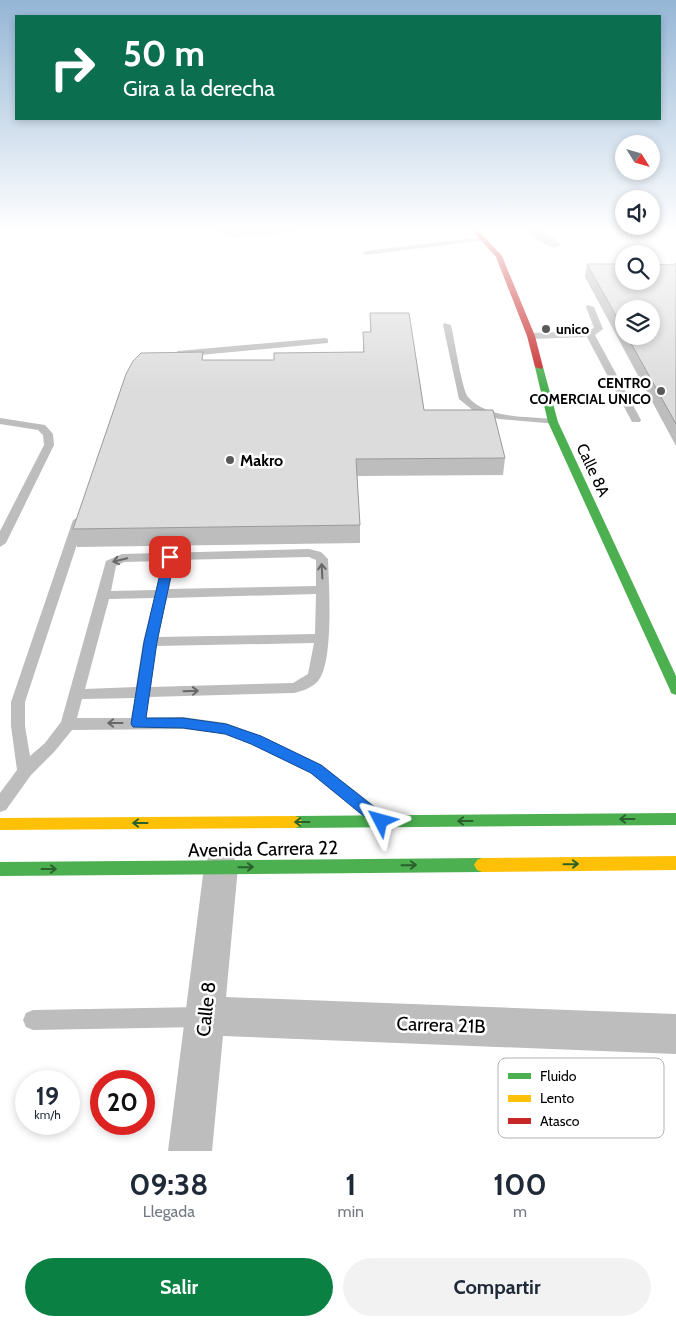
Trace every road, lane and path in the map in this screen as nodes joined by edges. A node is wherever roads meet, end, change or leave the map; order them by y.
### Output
1 (509, 282) edge
2 (590, 307) dead end
3 (447, 325) dead end
4 (590, 334) junction
5 (531, 336) junction
6 (325, 341) dead end
7 (162, 356) edge
8 (636, 420) dead end
9 (0, 421) edge
10 (553, 422) junction
11 (83, 507) edge
12 (0, 544) edge
13 (170, 557) junction
14 (323, 590) junction
15 (160, 594) junction
16 (104, 595) junction
17 (321, 638) junction
18 (150, 642) junction
19 (676, 690) edge
20 (142, 693) junction
21 (78, 694) junction
22 (68, 724) junction
23 (138, 724) junction
24 (25, 772) junction
25 (0, 805) edge
26 (676, 819) edge
27 (381, 821) junction
28 (0, 824) edge
29 (676, 863) edge
30 (221, 867) junction
31 (0, 869) edge
32 (206, 1016) junction
33 (33, 1020) dead end
34 (676, 1034) edge
35 (190, 1151) edge

1 - 5 street, Calle 8A
2 - 4 lane
3 - 10 lane
4 - 5 lane
4 - 8 lane
5 - 10 street, Calle 8A
6 - 7 lane
9 - 12 lane
10 - 19 street, Calle 8A
11 - 24 lane
14 -> 13 lane
13 - 15 lane
13 -> 16 lane
14 - 15 lane
14 - 17 lane
15 - 16 lane
15 - 18 lane
16 - 21 lane
17 - 18 lane
20 -> 17 lane
18 - 20 lane
20 - 21 lane
20 - 23 lane
21 - 22 lane
23 -> 22 lane
22 - 24 lane
23 - 27 lane
24 - 25 lane
26 -> 27 street, Avenida Carrera 22
27 -> 28 street, Avenida Carrera 22
30 -> 29 street, Avenida Carrera 22
31 -> 30 street, Avenida Carrera 22
30 - 32 street, Calle 8
32 - 33 lane
32 - 34 street, Carrera 21B
32 - 35 street, Calle 8

